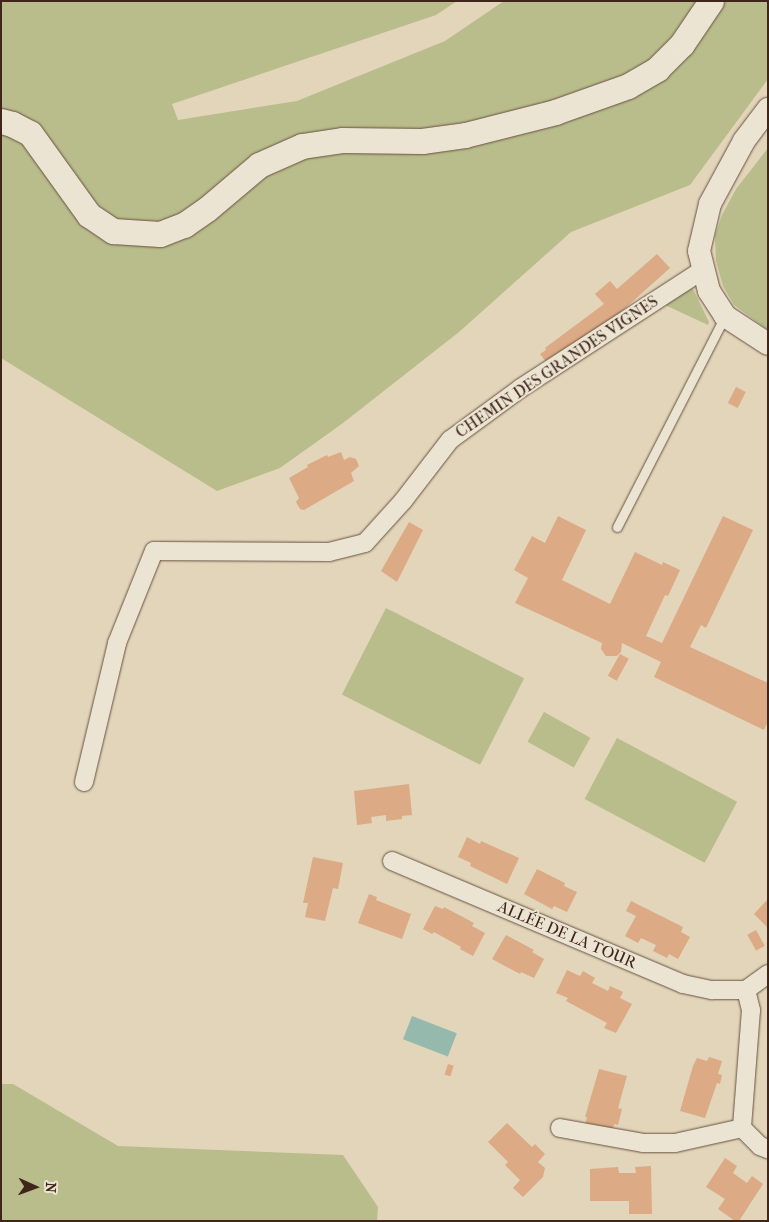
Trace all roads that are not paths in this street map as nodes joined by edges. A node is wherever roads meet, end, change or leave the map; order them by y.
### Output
1 (711, 1) edge
2 (768, 109) edge
3 (1, 121) edge
4 (704, 269) junction
5 (726, 316) junction
6 (768, 344) edge
7 (617, 527) dead end
8 (84, 782) dead end
9 (392, 861) dead end
10 (768, 974) edge
11 (746, 990) junction
12 (560, 1128) dead end
13 (742, 1128) junction
14 (768, 1149) edge

1 - 3 main road
2 - 4 street
4 - 5 street
4 - 8 street, CHEMIN DES GRANDES VIGNES
5 - 6 street
5 - 7 lane
9 - 11 street, ALLÉE DE LA TOUR
10 - 11 street
11 - 13 street
12 - 13 street
13 - 14 street

